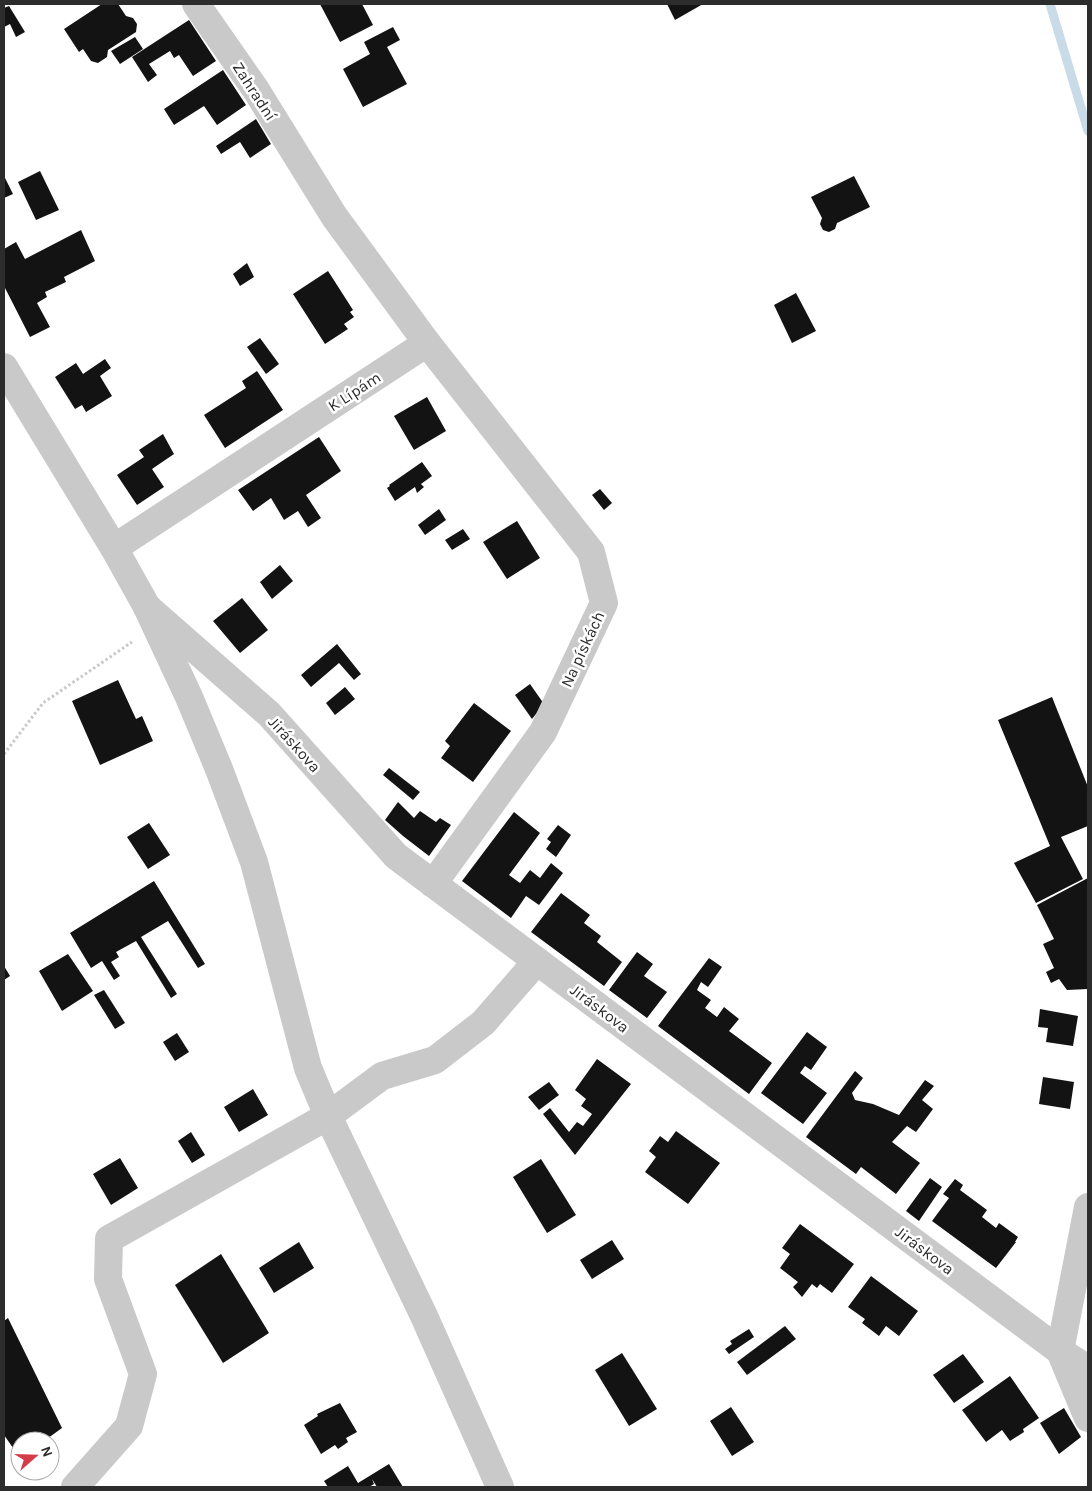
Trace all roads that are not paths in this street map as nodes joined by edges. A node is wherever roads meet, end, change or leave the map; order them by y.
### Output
1 (196, 4) edge
2 (427, 343) junction
3 (4, 367) edge
4 (114, 548) junction
5 (152, 616) junction
6 (433, 884) junction
7 (537, 961) junction
8 (328, 1116) junction
9 (1088, 1207) edge
10 (1060, 1351) junction
11 (1088, 1369) edge
12 (1088, 1418) edge
13 (75, 1487) edge
14 (500, 1487) edge

1 - 2 street, Zahradní
2 - 4 street, K Lípám
2 - 6 street, Na pískách
3 - 4 street
4 - 5 street
5 - 6 street, Jiráskova
5 - 8 street
6 - 7 street, Jiráskova
7 - 8 street
7 - 10 street, Jiráskova
8 - 13 street
8 - 14 street
9 - 10 street
10 - 11 street, Jiráskova
10 - 12 street

